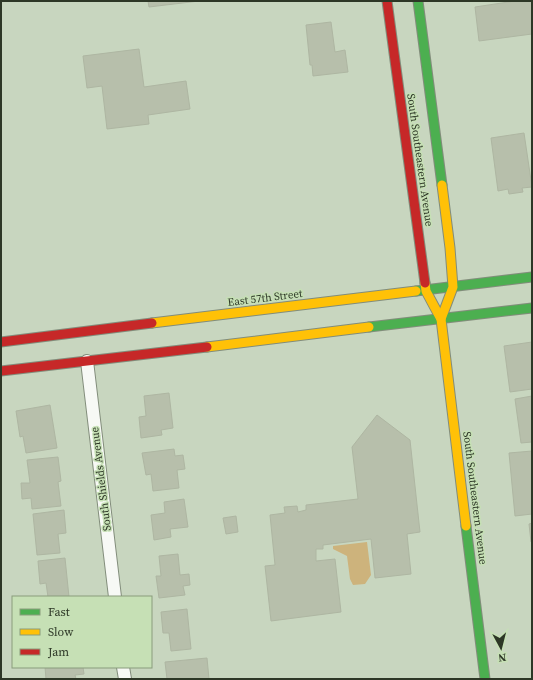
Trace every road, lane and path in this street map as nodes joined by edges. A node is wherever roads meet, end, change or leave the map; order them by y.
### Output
1 (387, 1) edge
2 (418, 1) edge
3 (532, 277) edge
4 (453, 287) junction
5 (426, 291) junction
6 (532, 308) edge
7 (441, 319) junction
8 (1, 342) edge
9 (87, 361) junction
10 (1, 371) edge
11 (115, 596) edge
12 (123, 668) edge
13 (125, 679) edge
14 (485, 679) edge

1 - 5 main road, South Southeastern Avenue
2 - 4 main road, South Southeastern Avenue
3 - 4 main road, East 57th Street
4 - 5 main road, East 57th Street
4 - 7 main road, South Southeastern Avenue
5 - 7 main road, South Southeastern Avenue
5 - 8 main road, East 57th Street
6 - 7 main road
7 - 9 main road
7 - 14 main road, South Southeastern Avenue
9 - 10 main road
9 - 11 street, South Shields Avenue
12 - 13 street

